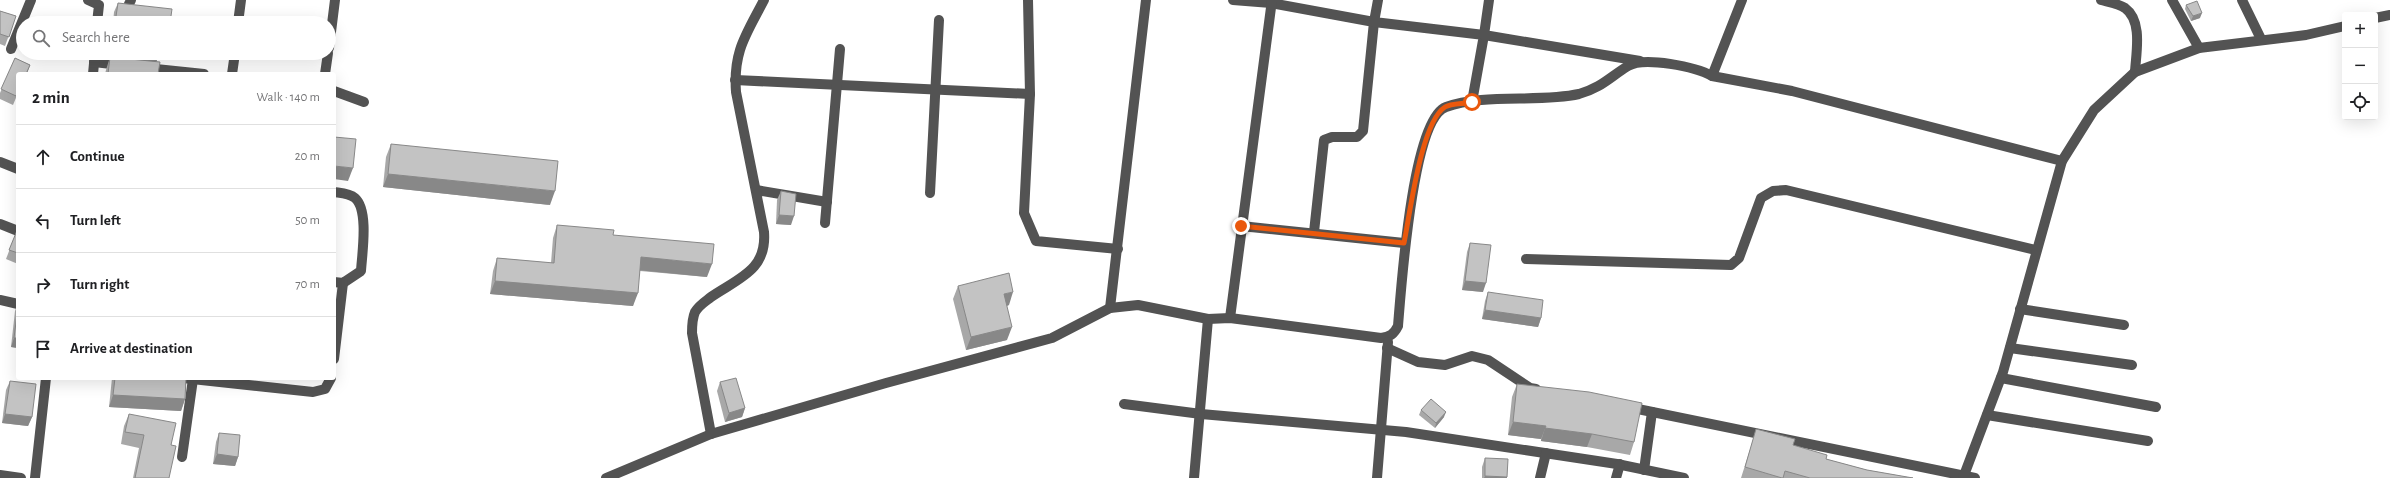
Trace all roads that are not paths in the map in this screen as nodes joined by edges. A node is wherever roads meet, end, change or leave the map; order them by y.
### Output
1 (31, 0) edge
2 (88, 0) edge
3 (240, 0) edge
4 (335, 0) edge
5 (764, 0) edge
6 (1028, 0) edge
7 (1146, 0) edge
8 (1234, 0) edge
9 (1378, 0) edge
10 (1489, 0) edge
11 (1742, 0) edge
12 (2101, 0) edge
13 (2172, 0) edge
14 (2242, 0) edge
15 (1272, 2) edge
16 (2390, 14) edge
17 (24, 16) edge
18 (98, 16) edge
19 (239, 16) edge
20 (333, 16) edge
21 (2378, 17) edge
22 (939, 20) dead end
23 (1374, 22) junction
24 (2342, 27) edge
25 (1484, 35) junction
26 (16, 36) edge
27 (2261, 39) junction
28 (11, 48) dead end
29 (2199, 48) junction
30 (840, 49) dead end
31 (94, 60) edge
32 (113, 60) edge
33 (234, 60) edge
34 (327, 60) edge
35 (1641, 61) junction
36 (92, 72) edge
37 (191, 72) edge
38 (232, 72) edge
39 (325, 72) edge
40 (2135, 72) junction
41 (1712, 76) junction
42 (735, 80) junction
43 (837, 85) junction
44 (936, 90) junction
45 (336, 92) edge
46 (1030, 94) junction
47 (364, 102) dead end
48 (1472, 102) junction
49 (2062, 161) junction
50 (0, 162) edge
51 (16, 168) edge
52 (756, 190) junction
53 (336, 192) edge
54 (930, 193) dead end
55 (827, 202) junction
56 (825, 223) dead end
57 (0, 224) edge
58 (1241, 226) junction
59 (16, 230) edge
60 (1314, 232) junction
61 (1404, 243) junction
62 (1118, 249) junction
63 (2036, 250) junction
64 (1526, 259) dead end
65 (338, 283) edge
66 (0, 300) edge
67 (16, 304) edge
68 (1110, 308) junction
69 (2020, 309) junction
70 (1230, 318) junction
71 (1208, 319) junction
72 (336, 321) edge
73 (2124, 325) dead end
74 (1388, 337) junction
75 (1388, 348) junction
76 (2010, 348) junction
77 (2132, 365) dead end
78 (2001, 378) junction
79 (46, 380) edge
80 (188, 380) edge
81 (198, 380) edge
82 (330, 380) edge
83 (1545, 391) edge
84 (1124, 404) dead end
85 (1621, 405) edge
86 (2156, 407) dead end
87 (1652, 412) junction
88 (1201, 414) junction
89 (1987, 415) junction
90 (1380, 430) junction
91 (712, 434) junction
92 (2148, 441) dead end
93 (1546, 453) junction
94 (182, 457) dead end
95 (1620, 464) junction
96 (1644, 470) junction
97 (0, 475) edge
98 (1963, 476) edge
99 (21, 478) edge
100 (35, 478) edge
101 (606, 478) edge
102 (1194, 478) edge
103 (1377, 478) edge
104 (1540, 478) edge
105 (1616, 478) edge
106 (1684, 478) edge
107 (1975, 478) edge

1 - 17 street
2 - 18 street
3 - 19 street
4 - 20 street
5 - 42 street
6 - 46 street
7 - 62 street
8 - 15 street
9 - 23 street
10 - 25 street
11 - 41 street
12 - 40 street
13 - 29 street
14 - 27 street
15 - 23 street
15 - 58 street
16 - 21 street
22 - 44 street
23 - 25 street
23 - 60 street
24 - 27 street
25 - 35 street
25 - 48 street
26 - 28 street
27 - 29 street
29 - 40 street
30 - 43 street
31 - 36 street
32 - 37 street
33 - 38 street
34 - 39 street
35 - 41 street
35 - 48 street
40 - 49 street
41 - 49 street
42 - 43 street
42 - 52 street
43 - 44 street
43 - 55 street
44 - 46 street
44 - 54 street
45 - 47 street
46 - 62 street
48 - 61 street
49 - 63 street
50 - 51 street
52 - 55 street
52 - 91 street
53 - 65 street
55 - 56 street
57 - 59 street
58 - 60 street
58 - 70 street
60 - 61 street
61 - 74 street
62 - 68 street
63 - 64 street
63 - 69 street
65 - 72 street
66 - 67 street
68 - 71 street
68 - 91 street
69 - 73 street
69 - 76 street
70 - 71 street
70 - 74 street
71 - 88 street
74 - 75 street
75 - 83 street
75 - 90 street
76 - 77 street
76 - 78 street
78 - 86 street
78 - 89 street
79 - 100 street
80 - 94 street
81 - 82 street
84 - 88 street
85 - 87 street
87 - 96 street
87 - 98 street
88 - 90 street
88 - 102 street
89 - 92 street
89 - 98 street
90 - 93 street
90 - 103 street
91 - 101 street
93 - 95 street
93 - 104 street
95 - 96 street
95 - 105 street
96 - 106 street
97 - 99 street
98 - 107 street

